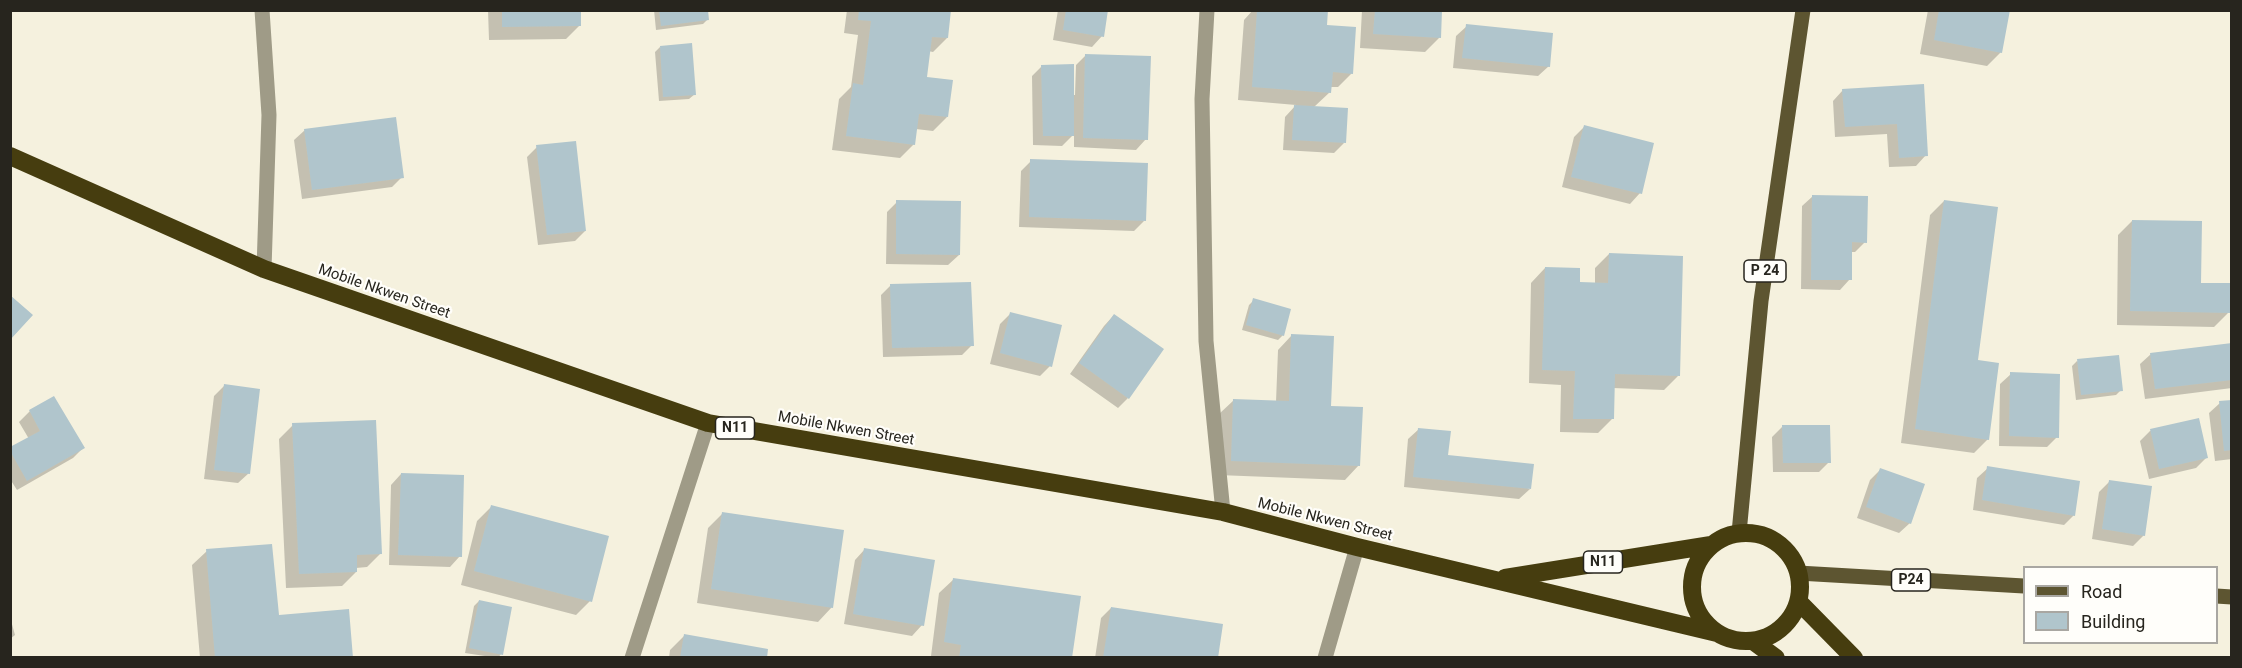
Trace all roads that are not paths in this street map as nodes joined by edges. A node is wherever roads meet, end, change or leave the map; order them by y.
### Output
1 (262, 10) edge
2 (1207, 10) edge
3 (1803, 10) edge
4 (10, 156) edge
5 (264, 269) junction
6 (708, 423) junction
7 (1224, 512) junction
8 (1739, 533) junction
9 (1711, 545) junction
10 (1357, 547) junction
11 (1798, 573) junction
12 (1494, 579) junction
13 (2023, 586) edge
14 (1798, 601) junction
15 (1717, 633) junction
16 (1753, 641) junction
17 (632, 657) edge
18 (1325, 657) edge
19 (1776, 657) edge
20 (1854, 657) edge

1 - 5 street
2 - 7 street
3 - 8 main road, P 24
4 - 5 highway, Mobile Nkwen Street / N11
5 - 6 highway, Mobile Nkwen Street / N11
6 - 7 highway, Mobile Nkwen Street / N11
6 - 17 street
7 - 10 highway, Mobile Nkwen Street / N11
8 - 9 highway
8 - 11 highway
9 - 12 highway, Mobile Nkwen Street / N11
9 - 15 highway
10 - 12 highway, Mobile Nkwen Street / N11
10 - 18 street
11 - 13 main road, P24
11 - 14 highway
12 - 15 highway
14 - 16 highway
14 - 20 highway
15 - 16 highway
16 - 19 highway

